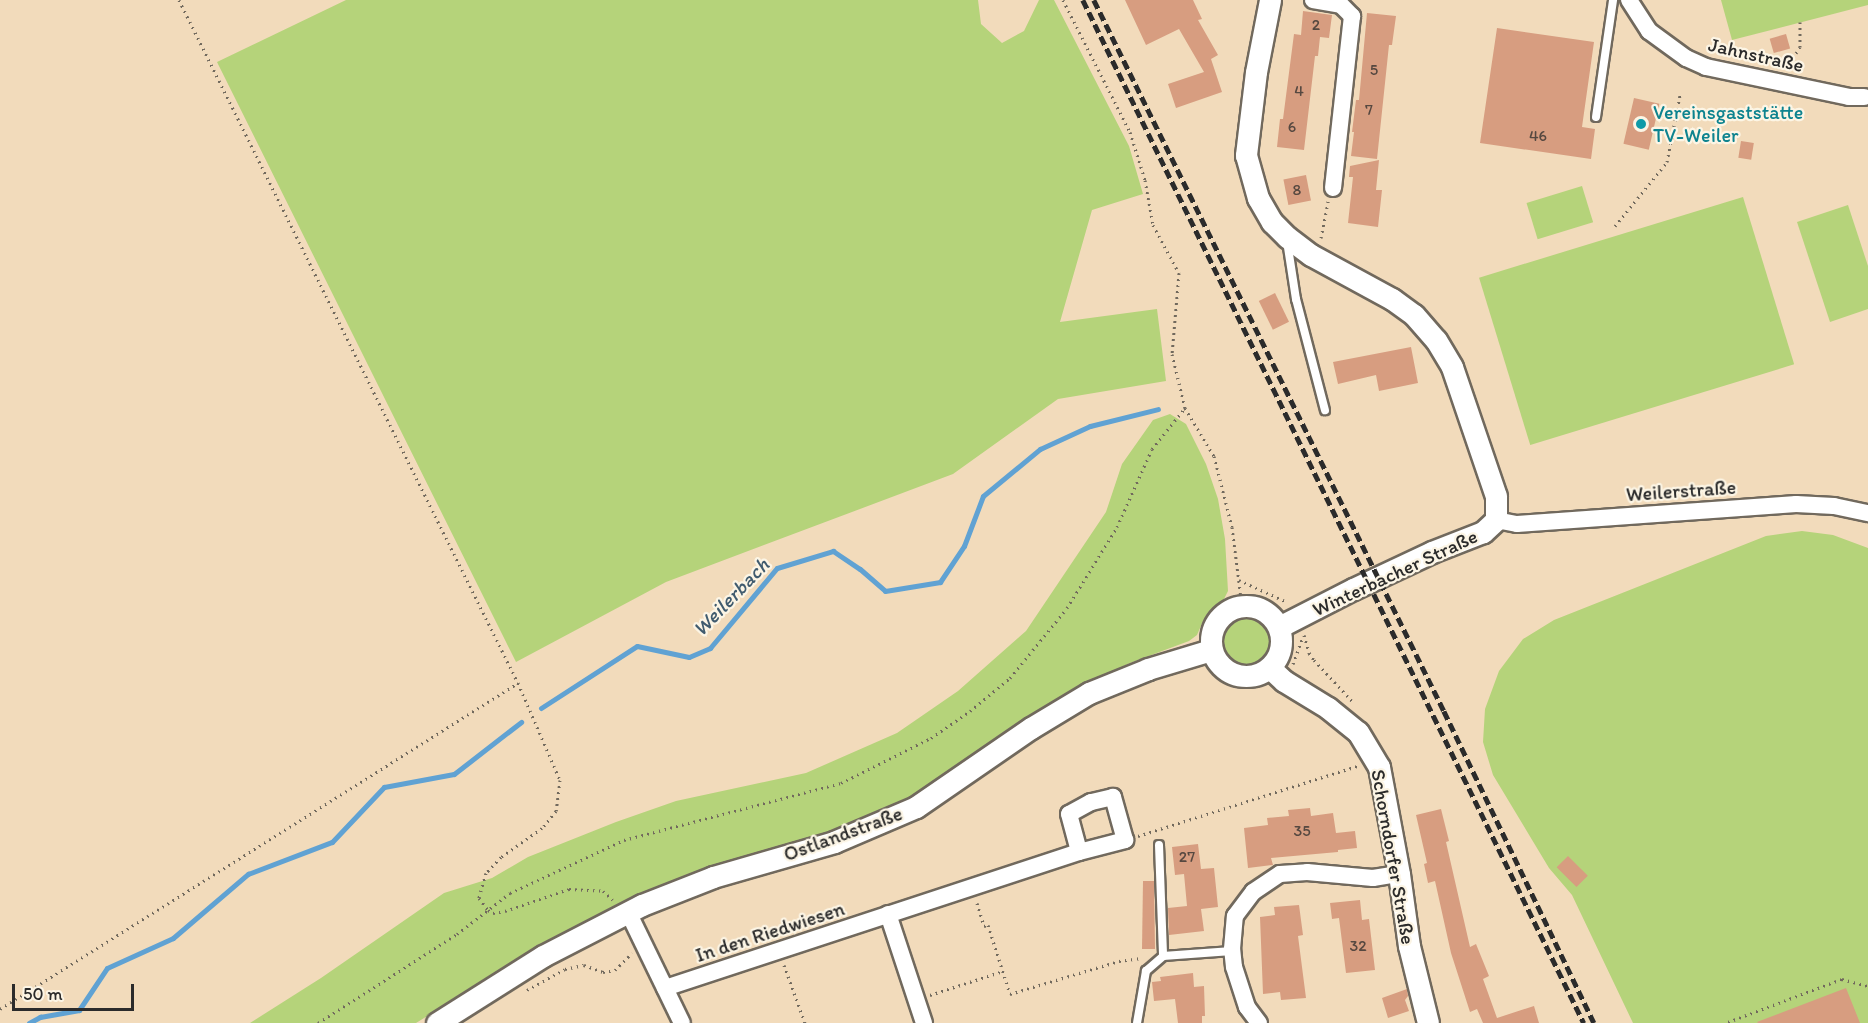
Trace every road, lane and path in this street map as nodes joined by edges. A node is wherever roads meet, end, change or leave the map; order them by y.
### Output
1 (179, 0) edge
2 (1063, 0) edge
3 (1270, 0) edge
4 (1313, 0) edge
5 (1613, 0) edge
6 (1629, 0) edge
7 (1800, 22) dead end
8 (1777, 82) junction
9 (1680, 95) dead end
10 (1864, 97) dead end
11 (1596, 117) dead end
12 (1333, 188) joint
13 (1615, 226) dead end
14 (1287, 237) junction
15 (1317, 258) junction
16 (1185, 408) junction
17 (1325, 410) dead end
18 (1868, 513) edge
19 (1496, 520) junction
20 (1239, 580) junction
21 (1242, 606) junction
22 (1301, 626) junction
23 (1279, 627) junction
24 (1211, 650) junction
25 (1277, 674) junction
26 (518, 683) junction
27 (1359, 709) dead end
28 (1375, 760) junction
29 (1125, 840) junction
30 (1159, 845) dead end
31 (1079, 852) junction
32 (1399, 874) junction
33 (972, 887) junction
34 (488, 910) junction
35 (628, 912) junction
36 (888, 914) junction
37 (642, 942) junction
38 (1232, 951) junction
39 (780, 952) junction
40 (1163, 956) junction
41 (1003, 971) junction
42 (1868, 986) edge
43 (665, 988) junction
44 (526, 991) dead end
45 (916, 999) junction
46 (0, 1009) edge
47 (1728, 1022) edge
48 (318, 1023) edge
49 (437, 1023) edge
50 (682, 1023) edge
51 (806, 1023) edge
52 (924, 1023) edge
53 (1137, 1023) edge
54 (1259, 1023) edge
55 (1428, 1023) edge

1 - 26 path
2 - 16 path
3 - 14 street, Winterbacher Straße
4 - 12 street
5 - 11 lane
6 - 8 street, Jahnstraße
7 - 8 path
8 - 10 street, Jahnstraße
9 - 13 path
12 - 15 path
14 - 15 street, Winterbacher Straße
14 - 17 lane
15 - 19 street, Winterbacher Straße
16 - 20 path
16 - 34 path
18 - 19 street, Weilerstraße
19 - 22 street, Winterbacher Straße
20 - 21 path
20 - 22 path
21 - 23 street
21 - 24 street
22 - 23 street, Winterbacher Straße
22 - 25 path
22 - 27 path
23 - 25 street
24 - 25 street
24 - 35 street, Ostlandstraße
25 - 28 street, Schorndorfer Straße
26 - 34 path
26 - 46 path
28 - 29 path
28 - 32 street, Schorndorfer Straße
29 - 31 street, In den Riedwiesen
29 - 31 street
30 - 40 lane
31 - 33 street, In den Riedwiesen
32 - 38 street
32 - 55 street, Schorndorfer Straße
33 - 36 street, In den Riedwiesen
33 - 41 path
34 - 35 path
34 - 48 path
35 - 37 street
35 - 49 street, Ostlandstraße
36 - 39 street, In den Riedwiesen
36 - 45 street
37 - 43 street
37 - 44 path
38 - 40 lane
38 - 54 street
39 - 43 street, In den Riedwiesen
39 - 51 path
40 - 41 path
40 - 53 lane
41 - 45 path
42 - 47 path
43 - 50 street
45 - 52 street

